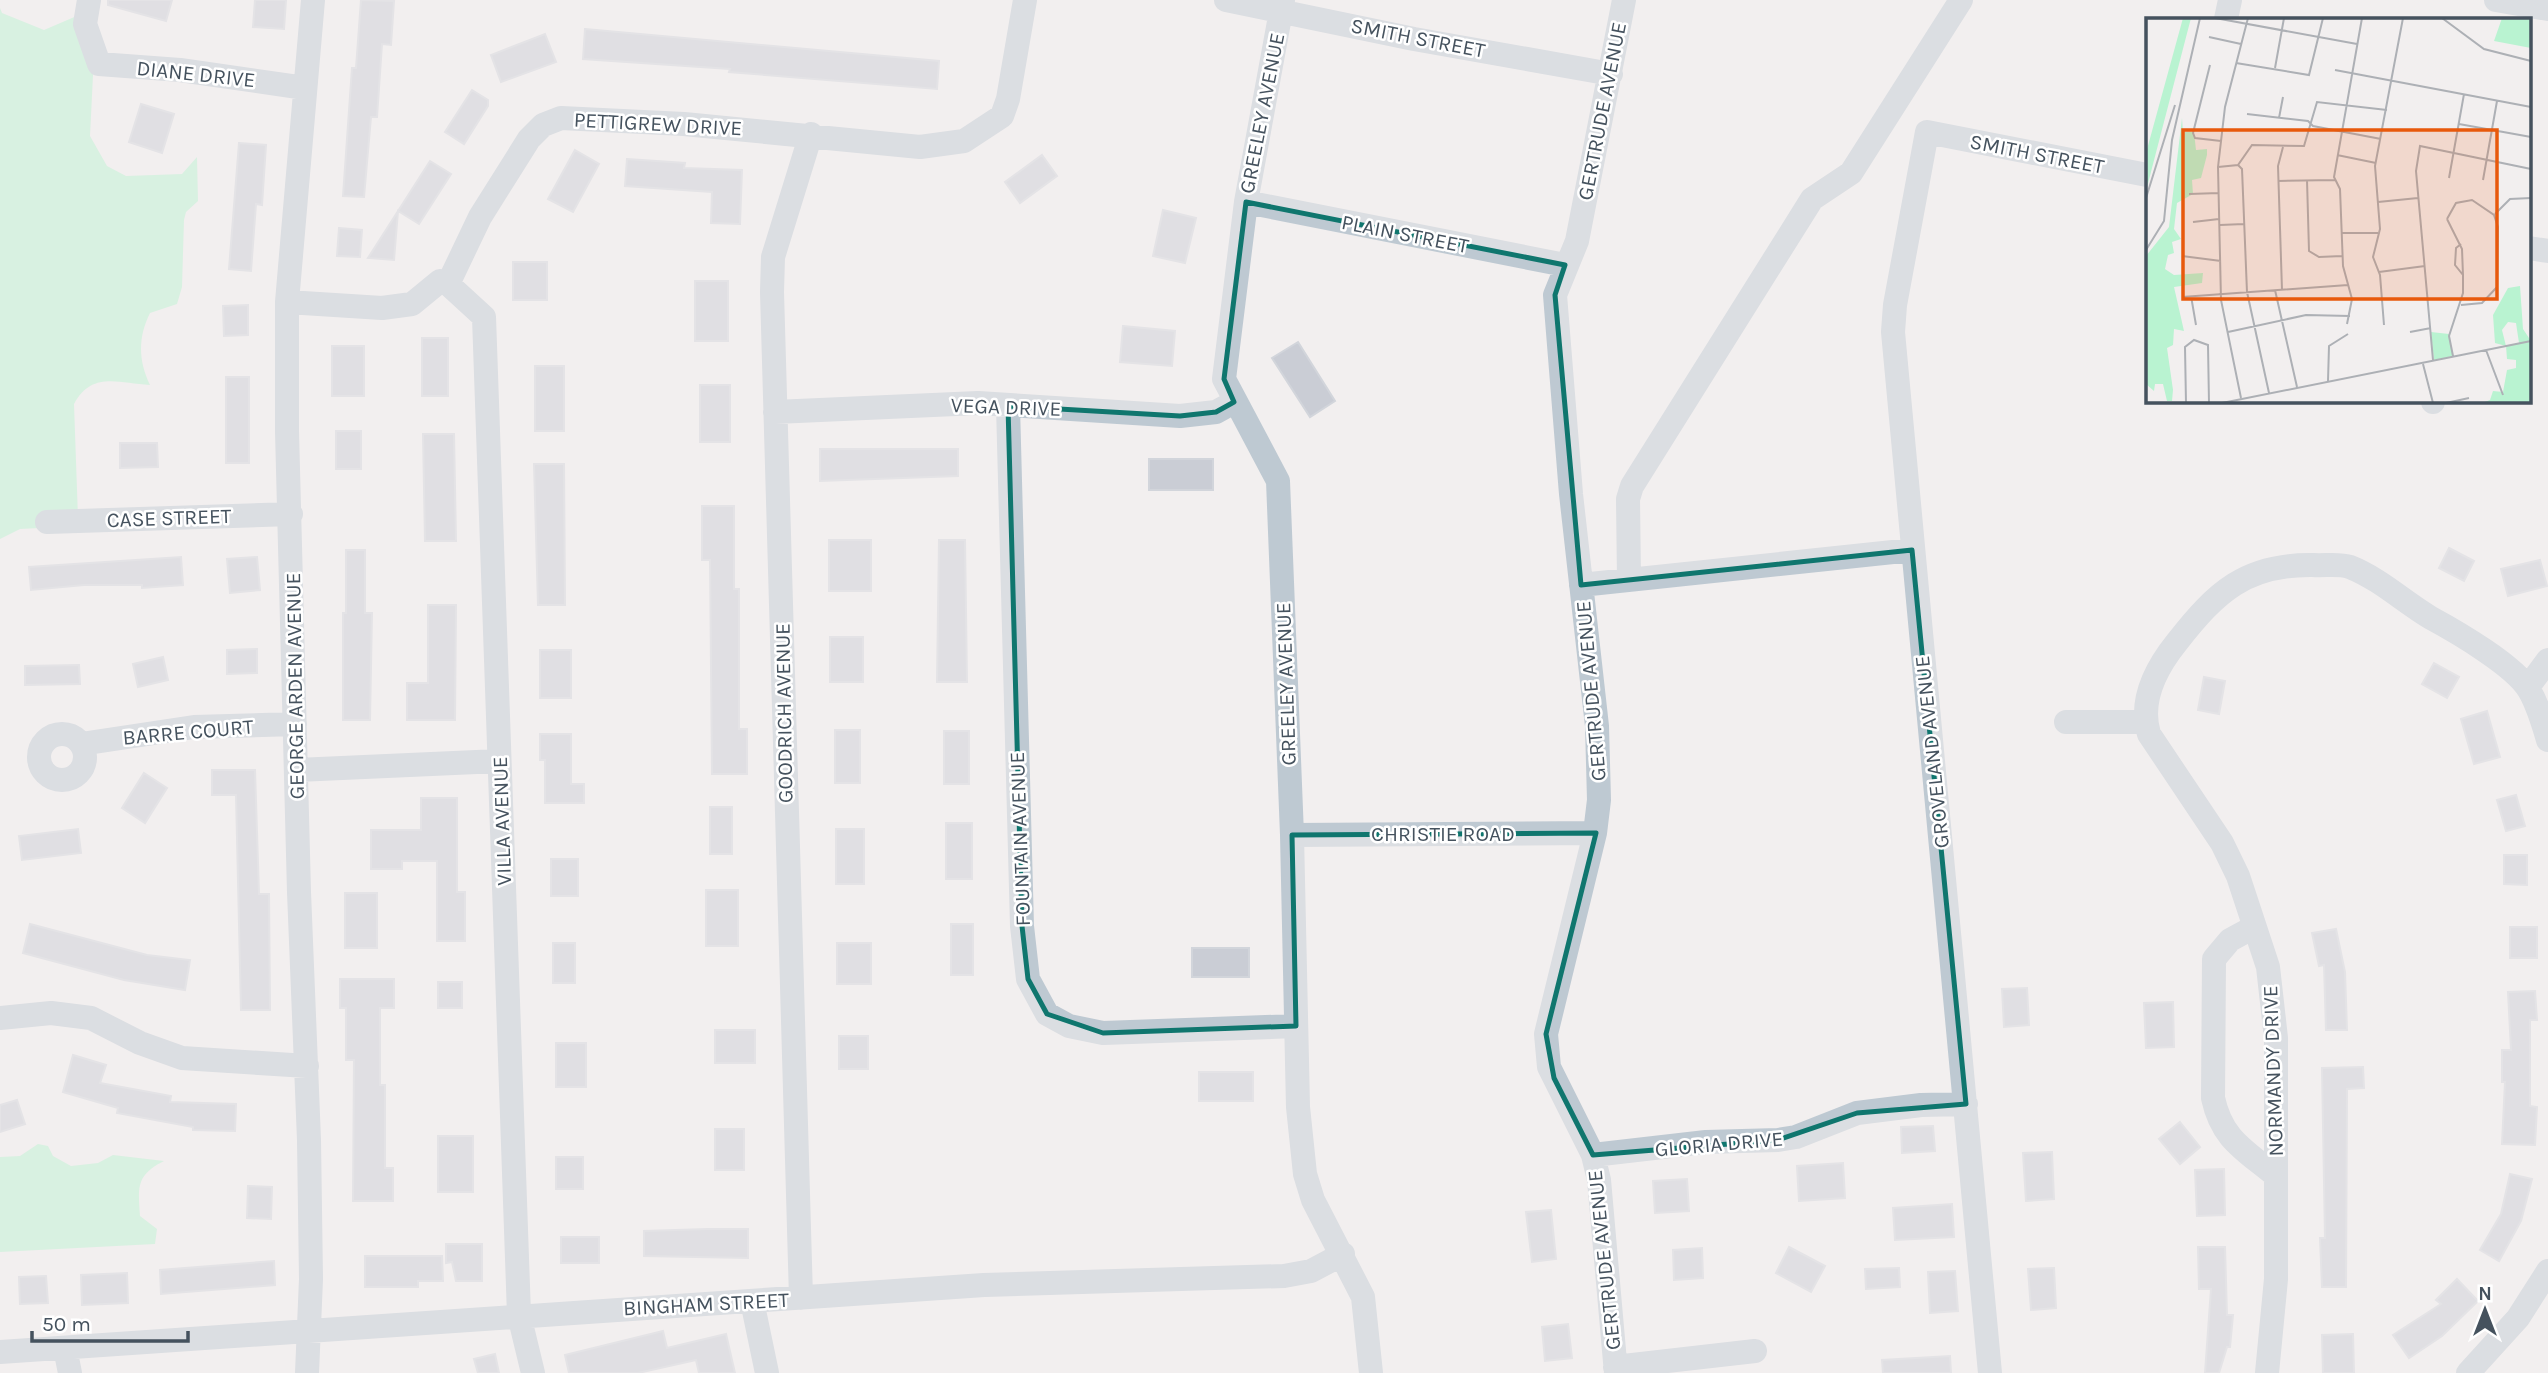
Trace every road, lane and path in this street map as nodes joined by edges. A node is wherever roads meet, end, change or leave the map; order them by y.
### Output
1 (89, 0) edge
2 (313, 0) edge
3 (1024, 0) edge
4 (1226, 0) edge
5 (1624, 0) edge
6 (1961, 0) edge
7 (2230, 0) edge
8 (1282, 5) edge
9 (2503, 5) edge
10 (2548, 9) edge
11 (2226, 18) edge
12 (1611, 74) junction
13 (305, 88) junction
14 (1927, 132) joint
15 (811, 134) junction
16 (2146, 175) edge
17 (1246, 202) junction
18 (2530, 248) edge
19 (2548, 251) edge
20 (1565, 265) junction
21 (448, 284) junction
22 (287, 303) junction
23 (1234, 402) junction
24 (1008, 406) junction
25 (775, 412) junction
26 (291, 514) junction
27 (47, 522) dead end
28 (1912, 550) junction
29 (1629, 580) junction
30 (1581, 585) junction
31 (2548, 660) edge
32 (2528, 688) junction
33 (2066, 722) dead end
34 (2145, 722) junction
35 (295, 724) junction
36 (2548, 740) edge
37 (81, 744) dead end
38 (499, 761) junction
39 (297, 770) junction
40 (1595, 833) junction
41 (1292, 835) junction
42 (2254, 927) junction
43 (0, 1018) edge
44 (1296, 1026) junction
45 (307, 1066) junction
46 (1966, 1104) junction
47 (1593, 1155) junction
48 (2276, 1176) junction
49 (1343, 1254) junction
50 (2548, 1271) edge
51 (801, 1298) junction
52 (751, 1301) junction
53 (519, 1315) junction
54 (309, 1330) junction
55 (65, 1349) junction
56 (1755, 1351) dead end
57 (0, 1352) edge
58 (1615, 1370) edge
59 (69, 1373) edge
60 (307, 1373) edge
61 (533, 1373) edge
62 (767, 1373) edge
63 (1371, 1373) edge
64 (1990, 1373) edge
65 (2267, 1373) edge
66 (2468, 1373) edge

1 - 13 street, DIANE DRIVE
2 - 13 street, GEORGE ARDEN AVENUE
3 - 15 street, PETTIGREW DRIVE
4 - 8 street, SMITH STREET
5 - 12 street, GERTRUDE AVENUE
6 - 29 street
7 - 11 street
8 - 12 street, SMITH STREET
8 - 17 street, GREELEY AVENUE
9 - 10 street
12 - 20 street, GERTRUDE AVENUE
13 - 22 street, GEORGE ARDEN AVENUE
14 - 16 street, SMITH STREET
14 - 28 street, GROVELAND AVENUE
15 - 21 street, PETTIGREW DRIVE
15 - 25 street, GOODRICH AVENUE
17 - 20 street, PLAIN STREET
17 - 23 street, GREELEY AVENUE
18 - 19 street
20 - 30 street, GERTRUDE AVENUE
21 - 22 street
21 - 38 street, VILLA AVENUE
22 - 26 street, GEORGE ARDEN AVENUE
23 - 24 street, VEGA DRIVE
23 - 41 street, GREELEY AVENUE
24 - 25 street, VEGA DRIVE
24 - 44 street, FOUNTAIN AVENUE
25 - 51 street, GOODRICH AVENUE
26 - 27 street, CASE STREET
26 - 35 street, GEORGE ARDEN AVENUE
28 - 29 street
28 - 46 street, GROVELAND AVENUE
29 - 30 street
30 - 40 street, GERTRUDE AVENUE
31 - 32 street
32 - 34 street
32 - 36 street
33 - 34 street
34 - 42 street, NORMANDY DRIVE
35 - 37 street, BARRE COURT
35 - 39 street, GEORGE ARDEN AVENUE
38 - 39 street
38 - 53 street, VILLA AVENUE
39 - 45 street, GEORGE ARDEN AVENUE
40 - 41 street, CHRISTIE ROAD
40 - 47 street, GERTRUDE AVENUE
41 - 44 street, GREELEY AVENUE
42 - 48 street, NORMANDY DRIVE
42 - 48 street, NORMANDY DRIVE
43 - 45 street
44 - 49 street, GREELEY AVENUE
45 - 54 street, GEORGE ARDEN AVENUE
46 - 47 street, GLORIA DRIVE
46 - 64 street, GROVELAND AVENUE
47 - 58 street, GERTRUDE AVENUE
48 - 65 street, NORMANDY DRIVE
49 - 51 street, BINGHAM STREET
49 - 63 street, GREELEY AVENUE
50 - 66 street
51 - 52 street, BINGHAM STREET
52 - 53 street, BINGHAM STREET
52 - 62 street
53 - 54 street, BINGHAM STREET
53 - 61 street, VILLA AVENUE
54 - 55 street, BINGHAM STREET
54 - 60 street, GEORGE ARDEN AVENUE
55 - 57 street, BINGHAM STREET
55 - 59 street
56 - 58 street

